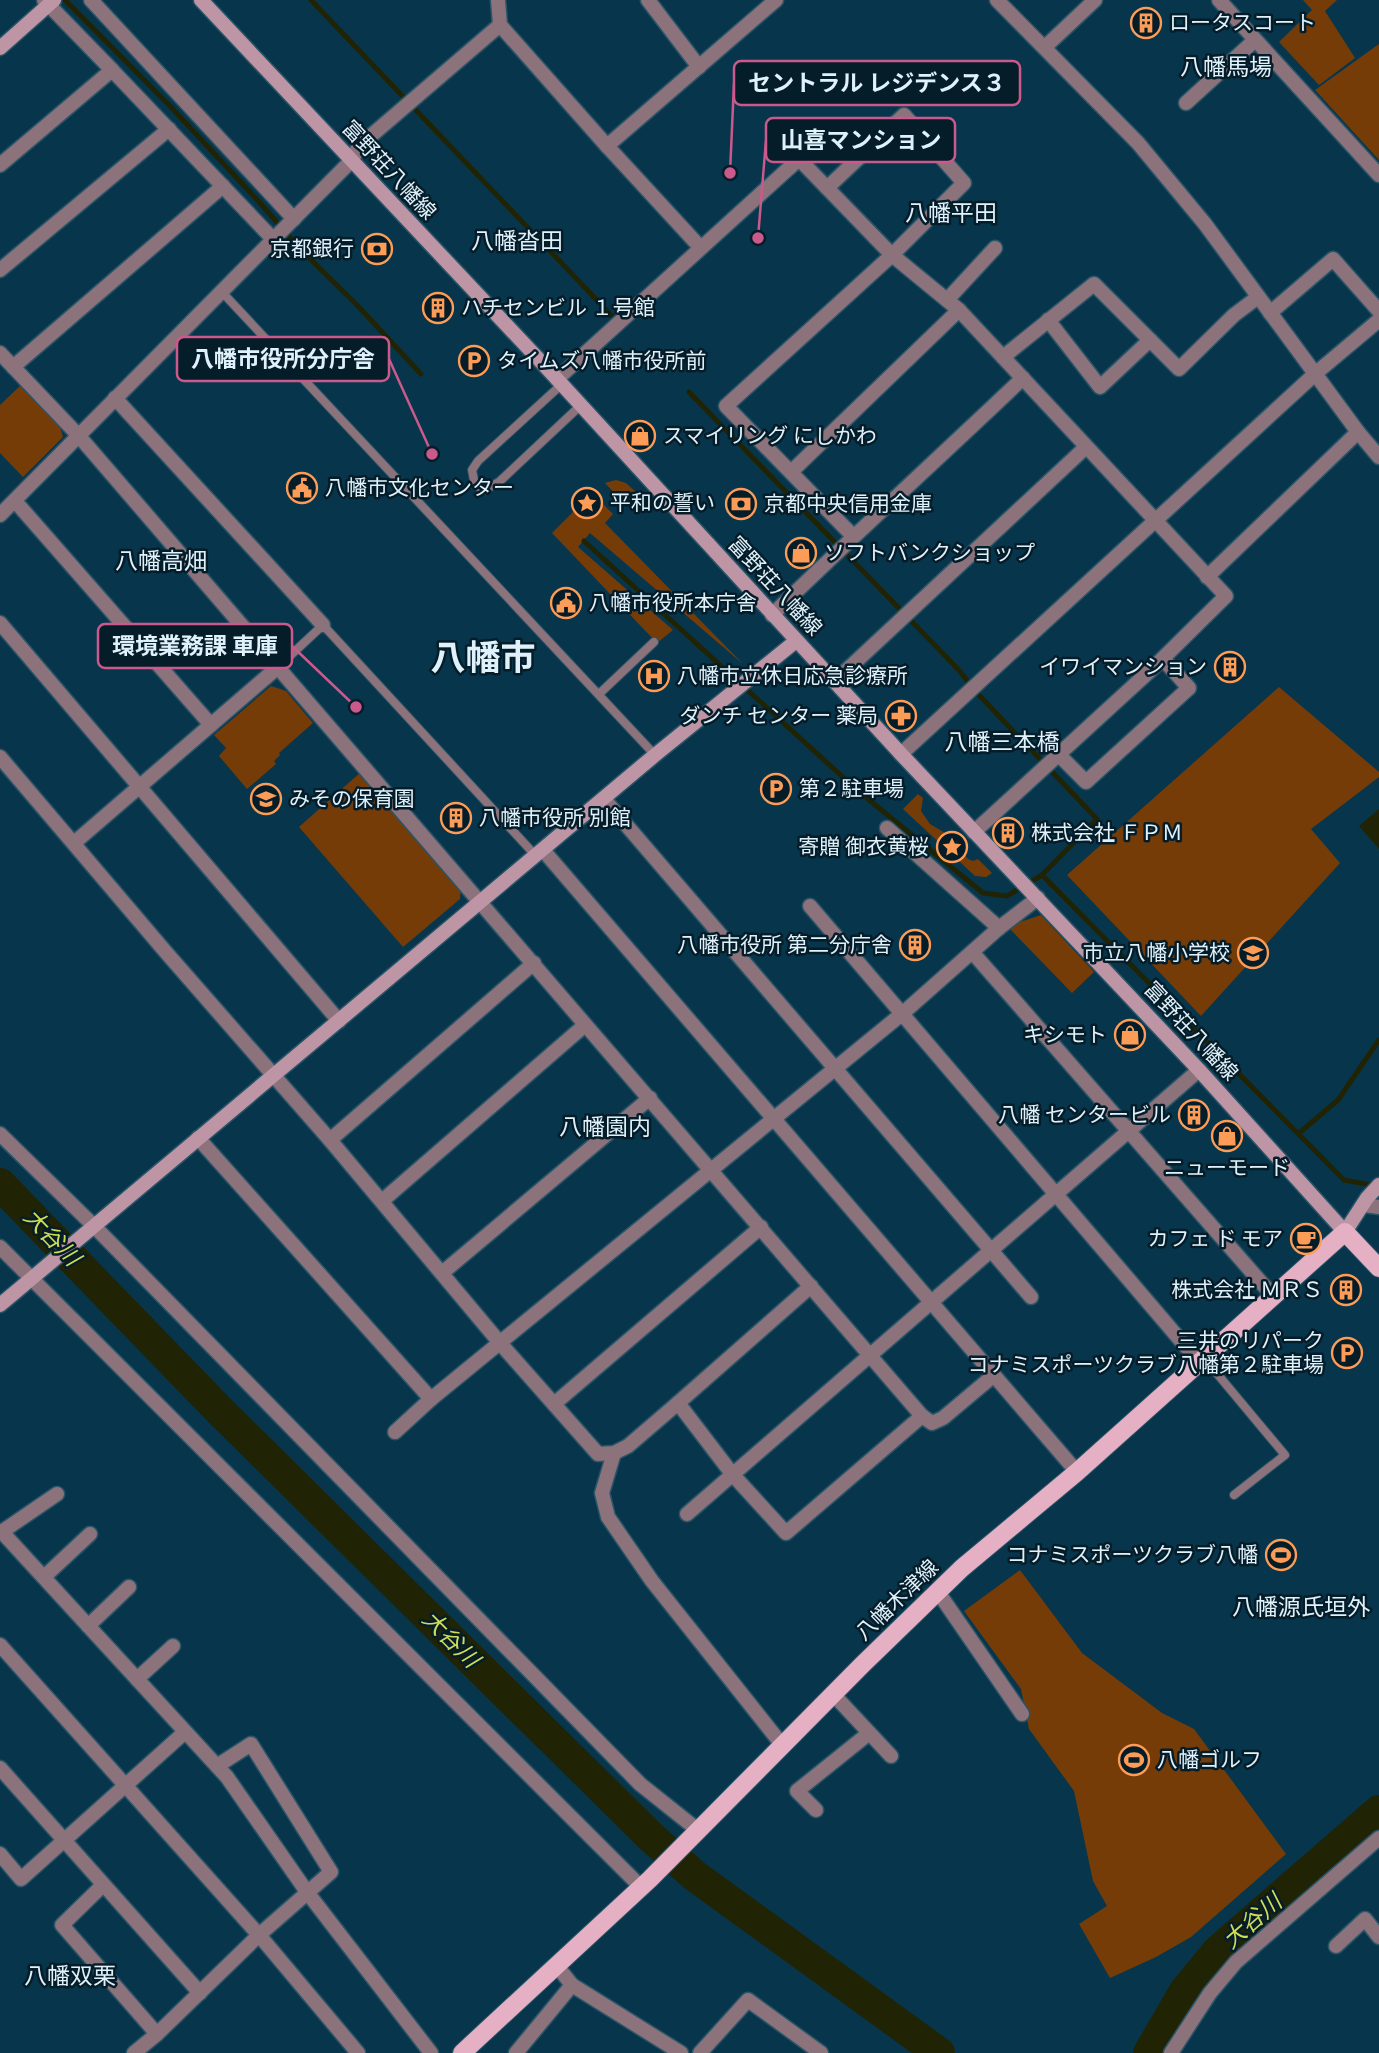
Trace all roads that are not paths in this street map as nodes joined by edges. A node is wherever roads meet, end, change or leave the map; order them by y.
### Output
1 (91, 0) edge
2 (201, 0) edge
3 (498, 0) edge
4 (649, 0) edge
5 (776, 0) edge
6 (997, 0) edge
7 (1096, 0) edge
8 (1219, 0) edge
9 (50, 1) edge
10 (500, 25) junction
11 (1255, 40) junction
12 (1045, 47) junction
13 (0, 48) edge
14 (699, 67) junction
15 (112, 70) junction
16 (1186, 103) dead end
17 (169, 129) junction
18 (607, 146) junction
19 (352, 160) junction
20 (0, 165) edge
21 (1379, 176) edge
22 (223, 186) junction
23 (827, 188) junction
24 (291, 220) junction
25 (275, 236) junction
26 (700, 247) junction
27 (995, 248) dead end
28 (892, 255) junction
29 (0, 270) edge
30 (221, 291) junction
31 (1258, 297) junction
32 (953, 305) junction
33 (1379, 310) edge
34 (1270, 313) junction
35 (1048, 320) junction
36 (1379, 320) edge
37 (1150, 340) junction
38 (0, 353) edge
39 (1003, 357) junction
40 (13, 367) junction
41 (1316, 373) junction
42 (1023, 378) junction
43 (559, 382) junction
44 (115, 398) junction
45 (580, 405) junction
46 (1358, 432) junction
47 (78, 435) junction
48 (1086, 447) junction
49 (1379, 457) edge
50 (790, 472) junction
51 (15, 501) junction
52 (0, 515) edge
53 (1155, 522) junction
54 (851, 538) junction
55 (1207, 577) junction
56 (772, 615) junction
57 (0, 623) edge
58 (323, 625) junction
59 (796, 641) junction
60 (654, 642) dead end
61 (1163, 659) junction
62 (278, 667) junction
63 (835, 681) junction
64 (599, 694) junction
65 (211, 725) junction
66 (901, 754) junction
67 (656, 755) junction
68 (0, 757) edge
69 (1057, 757) junction
70 (139, 787) junction
71 (604, 799) junction
72 (887, 828) dead end
73 (974, 832) junction
74 (74, 843) junction
75 (540, 853) junction
76 (1038, 898) junction
77 (481, 902) junction
78 (810, 906) dead end
79 (999, 928) junction
80 (973, 953) junction
81 (534, 963) junction
82 (903, 1013) junction
83 (339, 1021) junction
84 (585, 1025) junction
85 (833, 1068) junction
86 (1199, 1070) junction
87 (275, 1075) junction
88 (650, 1098) junction
89 (773, 1119) junction
90 (1128, 1130) junction
91 (0, 1134) edge
92 (198, 1138) junction
93 (330, 1140) junction
94 (712, 1170) junction
95 (1379, 1185) edge
96 (1055, 1194) junction
97 (382, 1201) junction
98 (1370, 1203) edge
99 (761, 1227) junction
100 (90, 1228) junction
101 (1345, 1231) junction
102 (0, 1247) edge
103 (991, 1251) junction
104 (1379, 1268) edge
105 (442, 1273) junction
106 (33, 1277) junction
107 (811, 1286) junction
108 (1272, 1295) junction
109 (1031, 1297) dead end
110 (932, 1303) junction
111 (0, 1305) edge
112 (500, 1343) junction
113 (870, 1356) junction
114 (1204, 1358) junction
115 (993, 1376) junction
116 (431, 1399) junction
117 (678, 1403) junction
118 (554, 1404) junction
119 (922, 1416) junction
120 (395, 1432) dead end
121 (614, 1453) junction
122 (1077, 1472) junction
123 (733, 1475) junction
124 (57, 1494) dead end
125 (1234, 1495) dead end
126 (687, 1514) dead end
127 (1, 1532) edge
128 (90, 1534) dead end
129 (44, 1577) junction
130 (129, 1587) dead end
131 (938, 1592) junction
132 (88, 1626) junction
133 (0, 1645) edge
134 (173, 1646) dead end
135 (137, 1679) junction
136 (833, 1694) junction
137 (1022, 1714) dead end
138 (185, 1732) junction
139 (869, 1734) junction
140 (783, 1746) junction
141 (891, 1756) dead end
142 (217, 1766) junction
143 (0, 1768) edge
144 (127, 1785) junction
145 (816, 1810) dead end
146 (695, 1835) junction
147 (1379, 1838) edge
148 (64, 1841) junction
149 (0, 1854) edge
150 (645, 1883) junction
151 (103, 1885) junction
152 (307, 1892) junction
153 (259, 1935) junction
154 (1379, 1937) edge
155 (1336, 1946) dead end
156 (557, 1966) junction
157 (572, 1985) junction
158 (200, 1993) junction
159 (158, 2034) junction
160 (134, 2053) edge
161 (358, 2053) edge
162 (431, 2053) edge
163 (462, 2053) edge
164 (516, 2053) edge
165 (681, 2053) edge
166 (700, 2053) edge
167 (821, 2053) edge
168 (1171, 2053) edge

1 - 24 street
2 - 19 main road, 富野荘八幡線
3 - 10 street
4 - 14 street
5 - 14 street
6 - 12 street
7 - 12 street
8 - 11 street
9 - 13 main road
9 - 15 street
10 - 18 street
10 - 19 street
11 - 16 street
11 - 21 street
12 - 31 street
14 - 18 street
15 - 17 street
15 - 20 street
17 - 22 street
17 - 29 street
18 - 26 street
19 - 24 street
19 - 43 main road, 富野荘八幡線
22 - 25 street
22 - 40 street
23 - 26 street
23 - 28 street
23 - 28 street
24 - 25 street
25 - 30 street
26 - 43 street
27 - 32 street
28 - 32 street
28 - 50 street
30 - 44 street
30 - 64 lane
31 - 34 street
31 - 37 street
32 - 39 street
32 - 50 street
33 - 34 street
34 - 41 street
35 - 37 street
35 - 37 street
35 - 39 street
36 - 41 street
38 - 40 street
39 - 42 street
40 - 47 street
41 - 46 street
41 - 53 street
42 - 48 street
42 - 54 street
43 - 45 main road, 富野荘八幡線
43 - 45 lane
44 - 47 street
44 - 58 street
45 - 56 main road, 富野荘八幡線
46 - 49 street
46 - 55 street
47 - 51 street
47 - 62 street
48 - 53 street
48 - 63 street
50 - 54 street
51 - 52 street
51 - 65 street
53 - 55 street
53 - 66 street
54 - 56 street
55 - 61 street
56 - 59 main road, 富野荘八幡線
57 - 70 street
58 - 62 lane
58 - 75 lane
59 - 63 main road, 富野荘八幡線
59 - 67 main road
60 - 64 lane
61 - 69 street
61 - 69 street
62 - 65 street
62 - 77 street
63 - 66 main road, 富野荘八幡線
64 - 67 lane
65 - 70 street
66 - 73 main road, 富野荘八幡線
67 - 71 main road
68 - 74 street
69 - 73 street
70 - 74 street
70 - 83 street
71 - 75 main road
71 - 85 street
72 - 79 street
73 - 76 main road, 富野荘八幡線
74 - 87 street
75 - 77 main road
75 - 89 street
76 - 79 street
76 - 86 main road, 富野荘八幡線
77 - 81 street
77 - 83 main road
78 - 82 street
79 - 80 street
80 - 82 street
80 - 90 street
81 - 84 street
81 - 93 street
82 - 85 street
82 - 96 street
83 - 87 main road
84 - 88 street
84 - 97 street
85 - 89 street
85 - 103 street
86 - 90 street
86 - 101 main road, 富野荘八幡線
87 - 92 main road
87 - 93 street
88 - 94 street
88 - 105 street
89 - 94 street
89 - 110 street
90 - 96 street
90 - 108 street
91 - 100 street
92 - 100 main road
92 - 116 street
93 - 97 street
94 - 99 street
94 - 112 street
95 - 98 main road
96 - 103 street
96 - 114 street
97 - 105 street
98 - 101 main road
99 - 107 street
99 - 118 street
100 - 106 main road
100 - 146 street
101 - 104 main road
101 - 108 main road, 八幡木津線
102 - 106 street
103 - 109 street
103 - 110 street
105 - 112 street
106 - 111 main road
106 - 150 street
107 - 113 street
107 - 117 street
108 - 114 main road, 八幡木津線
110 - 113 street
110 - 115 street
112 - 116 street
112 - 118 street
113 - 119 street
113 - 123 street
114 - 122 main road, 八幡木津線
114 - 125 lane
115 - 119 street
115 - 122 street
116 - 120 street
117 - 121 street
117 - 123 street
118 - 121 street
119 - 123 street
121 - 140 street
122 - 131 main road, 八幡木津線
123 - 126 street
124 - 127 street
127 - 129 street
128 - 129 street
129 - 132 street
130 - 132 street
131 - 136 main road, 八幡木津線
131 - 137 street
132 - 135 street
133 - 144 street
134 - 135 street
135 - 138 street
136 - 139 street
136 - 140 main road, 八幡木津線
138 - 142 street
138 - 144 street
139 - 141 street
139 - 145 street
140 - 146 main road, 八幡木津線
142 - 152 street
142 - 152 street
143 - 148 street
144 - 148 street
144 - 153 street
146 - 150 main road, 八幡木津線
147 - 168 street
148 - 149 street
148 - 151 street
150 - 156 main road, 八幡木津線
151 - 158 street
151 - 159 street
152 - 153 street
152 - 162 street
153 - 158 street
153 - 161 street
154 - 155 street
156 - 157 street
156 - 163 main road, 八幡木津線
157 - 164 street
157 - 165 street
158 - 159 street
159 - 160 street
166 - 167 street

